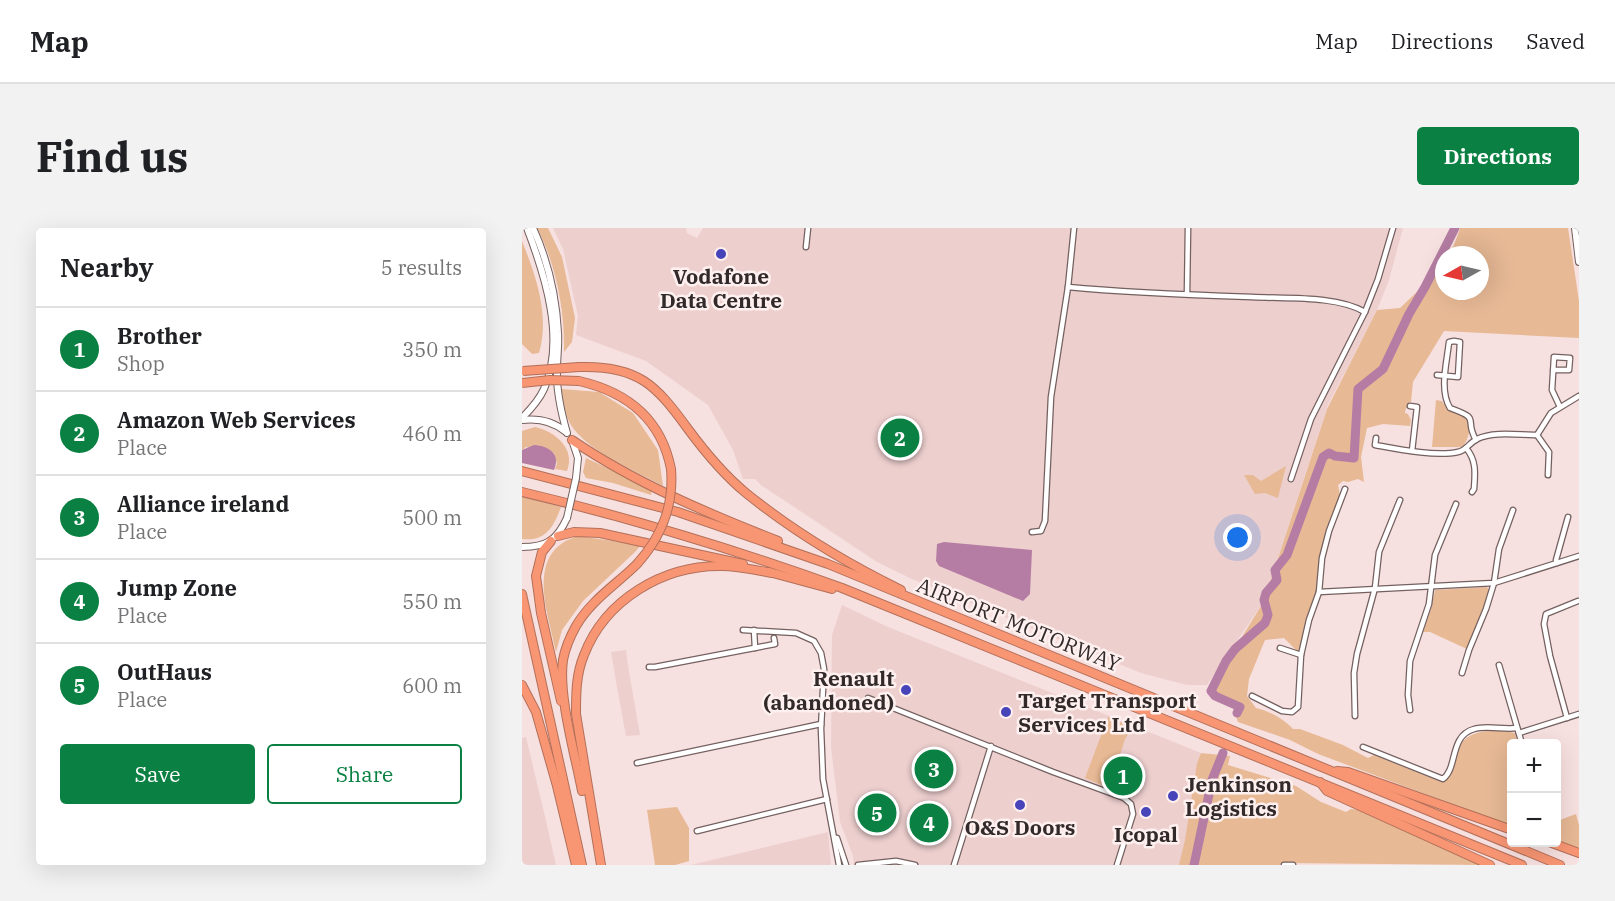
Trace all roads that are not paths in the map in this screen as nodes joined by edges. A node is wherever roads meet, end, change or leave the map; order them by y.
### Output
1 (526, 228) edge
2 (533, 228) edge
3 (807, 228) edge
4 (1074, 228) edge
5 (1188, 228) edge
6 (1394, 228) edge
7 (1575, 228) edge
8 (806, 247) dead end
9 (1579, 262) edge
10 (1068, 287) junction
11 (1187, 294) junction
12 (1365, 312) junction
13 (1553, 370) junction
14 (523, 371) edge
15 (1437, 375) dead end
16 (1446, 376) junction
17 (522, 383) edge
18 (1579, 396) edge
19 (1410, 406) dead end
20 (1560, 407) junction
21 (522, 419) edge
22 (1537, 435) junction
23 (570, 436) junction
24 (1376, 438) dead end
25 (1476, 440) junction
26 (1466, 448) junction
27 (1412, 451) junction
28 (522, 471) edge
29 (1548, 475) dead end
30 (1291, 480) dead end
31 (1345, 489) dead end
32 (522, 492) edge
33 (1472, 492) dead end
34 (1400, 500) dead end
35 (1456, 504) dead end
36 (1513, 510) dead end
37 (1568, 517) dead end
38 (1032, 532) dead end
39 (554, 538) junction
40 (522, 547) edge
41 (1579, 556) edge
42 (828, 564) junction
43 (1557, 564) junction
44 (772, 573) junction
45 (1494, 583) junction
46 (1431, 586) junction
47 (1375, 588) junction
48 (1319, 592) junction
49 (522, 594) edge
50 (1578, 601) edge
51 (935, 607) junction
52 (908, 614) junction
53 (743, 630) dead end
54 (754, 630) junction
55 (774, 638) dead end
56 (755, 648) junction
57 (1280, 648) dead end
58 (1301, 655) junction
59 (1499, 665) dead end
60 (649, 667) dead end
61 (1462, 673) dead end
62 (1501, 673) junction
63 (1494, 674) dead end
64 (522, 685) edge
65 (522, 694) edge
66 (1252, 696) dead end
67 (868, 698) dead end
68 (1410, 710) dead end
69 (1579, 714) edge
70 (1355, 716) dead end
71 (1567, 718) junction
72 (821, 724) junction
73 (1518, 730) junction
74 (540, 731) junction
75 (1521, 739) edge
76 (573, 746) junction
77 (991, 746) junction
78 (1363, 747) dead end
79 (637, 763) dead end
80 (1329, 770) junction
81 (1319, 781) junction
82 (827, 799) junction
83 (833, 827) junction
84 (1507, 828) edge
85 (697, 831) dead end
86 (1560, 847) edge
87 (1579, 853) edge
88 (576, 865) edge
89 (582, 865) edge
90 (599, 865) edge
91 (839, 865) edge
92 (846, 865) edge
93 (858, 865) edge
94 (915, 865) edge
95 (954, 865) edge
96 (1118, 865) edge
97 (1284, 865) edge
98 (1293, 865) edge
99 (1490, 865) edge
100 (1522, 865) edge
101 (1560, 865) edge

1 - 21 main road
2 - 23 main road
3 - 8 street
4 - 10 street
5 - 11 street
6 - 12 street
7 - 9 main road
10 - 11 street
10 - 38 street
11 - 12 street
12 - 30 street
13 - 13 street
13 - 20 street
14 - 51 highway, bridge
15 - 16 street
16 - 16 street
16 - 25 street
17 - 76 highway, bridge
18 - 20 street
19 - 27 street
20 - 22 street
21 - 23 main road
22 - 25 street
22 - 29 street
23 - 39 main road, bridge
23 - 42 highway
24 - 27 street
25 - 26 street
26 - 27 street
26 - 33 street
28 - 42 highway, AIRPORT MOTORWAY
31 - 48 street
32 - 52 highway, AIRPORT MOTORWAY
34 - 47 street
35 - 46 street
36 - 45 street
37 - 43 street
39 - 40 main road
39 - 44 highway
39 - 76 highway
41 - 43 street
42 - 51 highway, AIRPORT MOTORWAY
43 - 45 street
44 - 52 highway
44 - 90 highway
45 - 46 street
45 - 61 street
46 - 47 street
46 - 68 street
47 - 48 street
47 - 70 street
48 - 58 street
49 - 89 highway
50 - 71 street
51 - 80 highway, AIRPORT MOTORWAY
52 - 81 highway, AIRPORT MOTORWAY
53 - 54 street
54 - 56 street
54 - 72 street
55 - 56 street
56 - 60 street
57 - 58 street
58 - 66 street
59 - 62 street
62 - 63 street
62 - 73 street
64 - 74 highway
65 - 74 highway
67 - 77 street
69 - 71 street
71 - 73 street
72 - 79 street
72 - 82 street
73 - 75 street
73 - 78 street
74 - 88 highway
76 - 90 highway
77 - 95 street
77 - 96 street
80 - 84 highway
80 - 101 highway, AIRPORT MOTORWAY
81 - 99 highway
81 - 100 highway, AIRPORT MOTORWAY
82 - 83 street
82 - 85 street
83 - 91 street
83 - 92 street
86 - 87 highway
93 - 94 street
97 - 98 street

